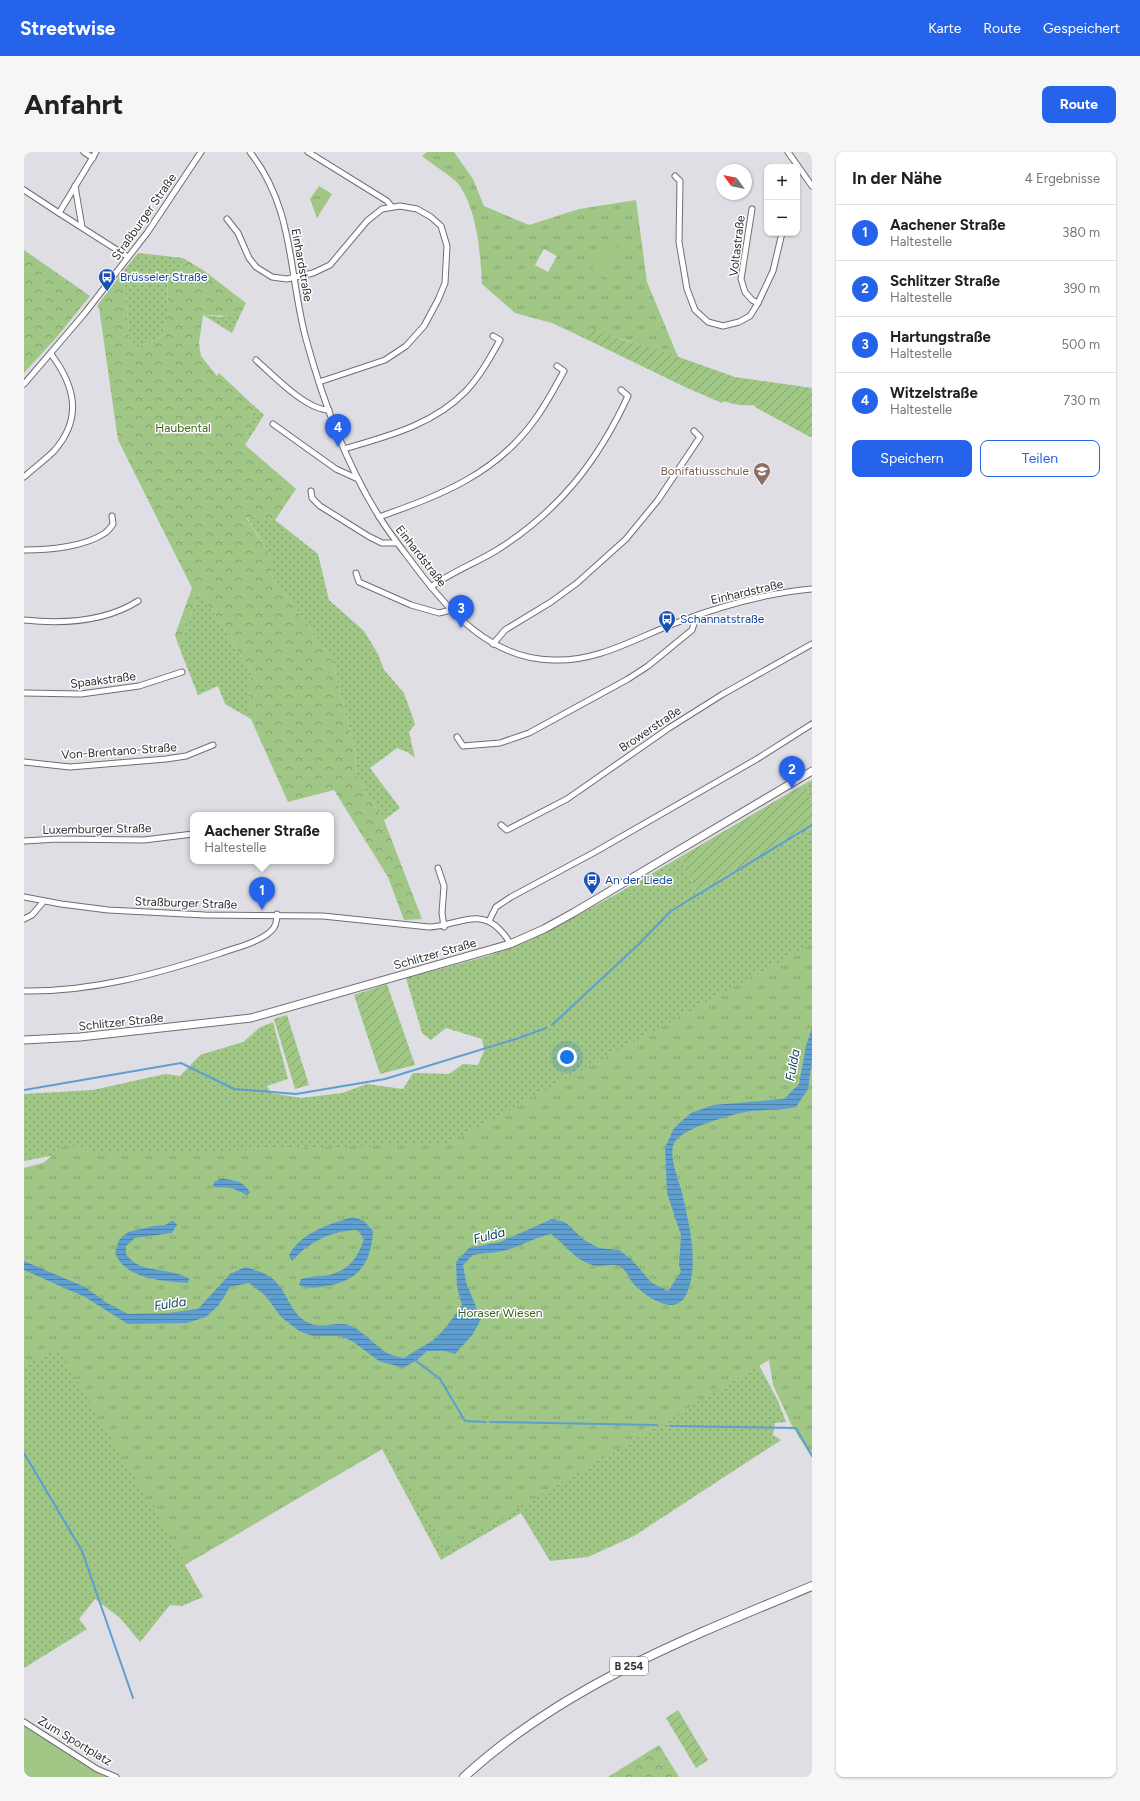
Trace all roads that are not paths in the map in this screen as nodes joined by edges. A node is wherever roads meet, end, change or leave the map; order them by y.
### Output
1 (84, 152) edge
2 (96, 152) edge
3 (201, 152) edge
4 (250, 152) edge
5 (308, 152) edge
6 (788, 152) edge
7 (93, 158) junction
8 (795, 164) edge
9 (800, 172) edge
10 (675, 176) dead end
11 (75, 186) junction
12 (812, 186) edge
13 (24, 190) edge
14 (392, 207) junction
15 (752, 208) dead end
16 (59, 213) junction
17 (227, 219) dead end
18 (82, 227) junction
19 (781, 236) edge
20 (128, 257) junction
21 (295, 278) junction
22 (758, 303) junction
23 (493, 336) dead end
24 (50, 354) junction
25 (256, 360) dead end
26 (557, 366) dead end
27 (319, 382) junction
28 (24, 384) edge
29 (621, 390) dead end
30 (329, 410) junction
31 (273, 424) dead end
32 (694, 431) dead end
33 (344, 449) junction
34 (24, 478) edge
35 (358, 479) junction
36 (311, 491) dead end
37 (112, 516) dead end
38 (379, 516) junction
39 (398, 543) junction
40 (24, 550) edge
41 (356, 573) dead end
42 (431, 587) junction
43 (812, 589) edge
44 (138, 601) dead end
45 (451, 610) junction
46 (693, 617) junction
47 (24, 620) edge
48 (494, 644) junction
49 (812, 644) edge
50 (182, 672) dead end
51 (24, 693) edge
52 (812, 724) edge
53 (457, 737) dead end
54 (213, 745) dead end
55 (24, 762) edge
56 (812, 771) edge
57 (501, 825) dead end
58 (190, 834) edge
59 (24, 841) edge
60 (438, 868) dead end
61 (24, 897) edge
62 (44, 901) junction
63 (277, 914) junction
64 (24, 919) edge
65 (489, 921) junction
66 (444, 926) junction
67 (510, 944) junction
68 (24, 991) edge
69 (24, 1040) edge
70 (812, 1586) edge
71 (24, 1722) edge
72 (116, 1777) edge
73 (464, 1777) edge

1 - 7 street
2 - 7 street
3 - 20 street, Straßburger Straße
4 - 21 street, Einhardstraße
5 - 14 street
6 - 8 street
7 - 11 street
9 - 12 street
10 - 22 street
11 - 16 street
11 - 18 street
13 - 16 street
14 - 21 street
14 - 27 street
15 - 22 street, Voltastraße
16 - 18 street
17 - 21 street
18 - 20 street
19 - 22 street
20 - 24 street, Straßburger Straße
21 - 27 street, Einhardstraße
23 - 33 street
24 - 28 street, Straßburger Straße
24 - 34 street
25 - 30 street
26 - 38 street
27 - 30 street, Einhardstraße
29 - 42 street
30 - 33 street, Einhardstraße
31 - 35 street
32 - 48 street
33 - 35 street, Einhardstraße
35 - 38 street, Einhardstraße
36 - 39 street
37 - 40 street
38 - 39 street, Einhardstraße
39 - 42 street, Einhardstraße
41 - 45 street
42 - 45 street, Einhardstraße
43 - 46 street, Einhardstraße
44 - 47 street
45 - 48 street, Einhardstraße
46 - 48 street, Einhardstraße
46 - 53 street
49 - 57 street, Browerstraße
50 - 51 street, Spaakstraße
52 - 65 street
54 - 55 street, Von-Brentano-Straße
56 - 67 main road, Schlitzer Straße
58 - 59 street, Luxemburger Straße
60 - 66 street
61 - 62 street, Straßburger Straße
62 - 63 street, Straßburger Straße
62 - 64 street
63 - 66 street, Straßburger Straße
63 - 68 street
65 - 66 street, Straßburger Straße
65 - 67 street
67 - 69 main road, Schlitzer Straße
70 - 73 main road, B 254
71 - 72 street, Zum Sportplatz

